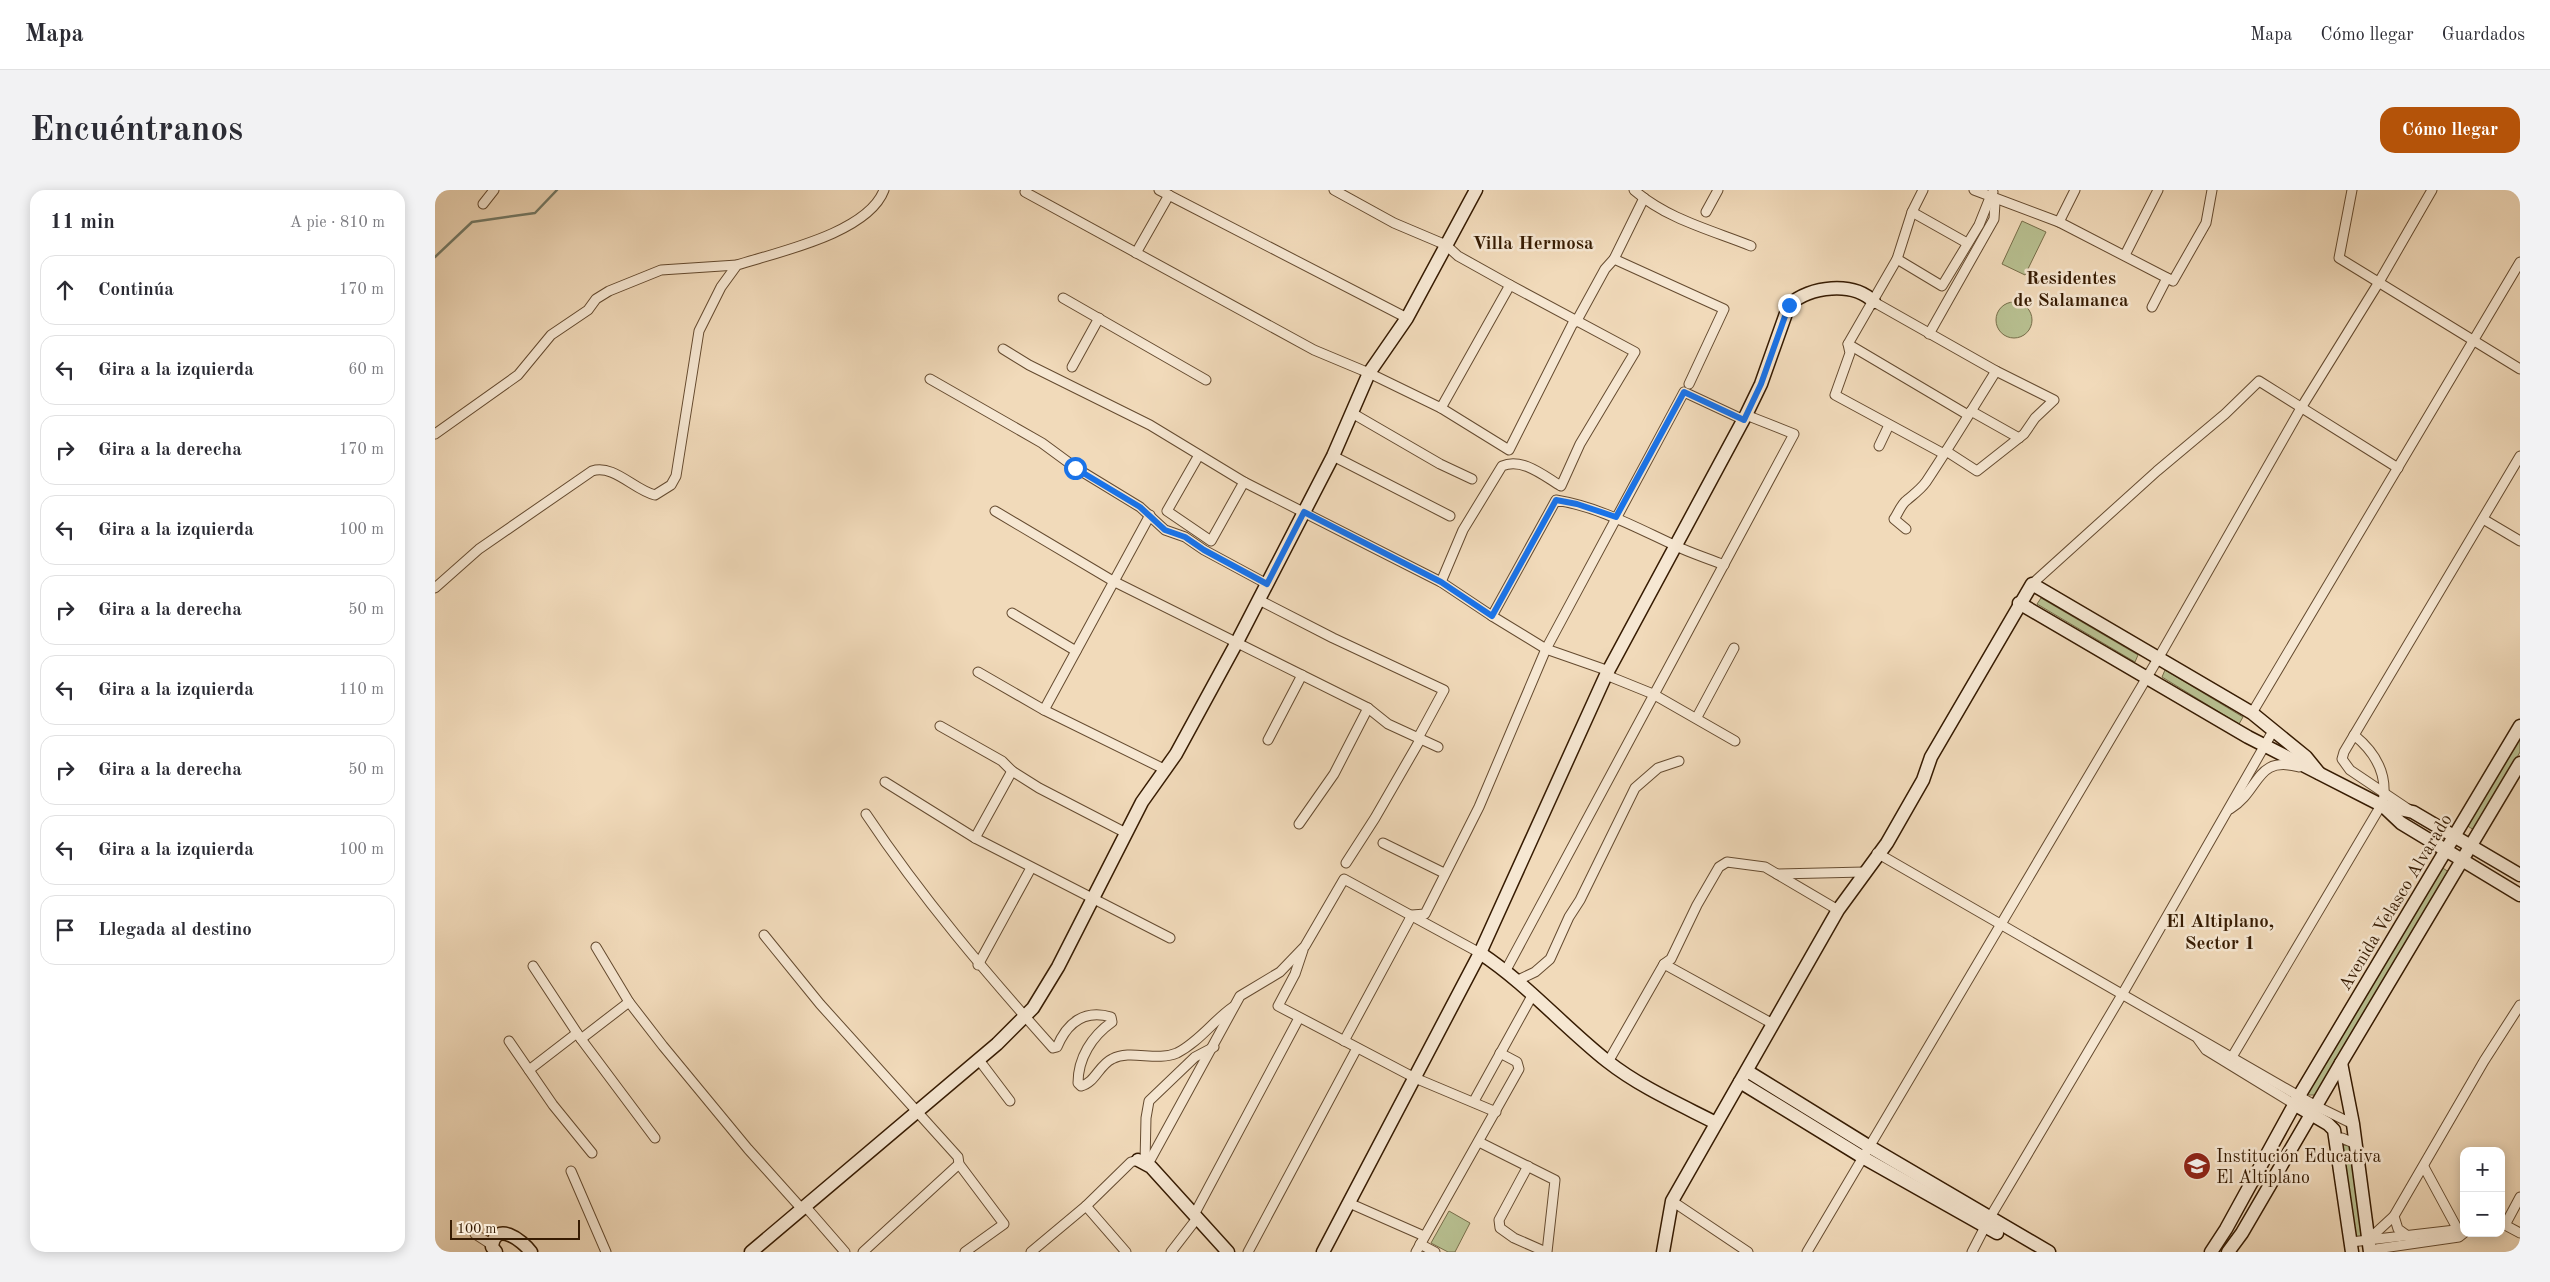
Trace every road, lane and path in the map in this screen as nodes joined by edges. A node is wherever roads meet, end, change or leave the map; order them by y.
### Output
1 (494, 190) edge
2 (884, 190) edge
3 (1159, 190) edge
4 (1334, 190) edge
5 (1475, 190) edge
6 (1635, 190) edge
7 (1718, 190) edge
8 (1923, 190) edge
9 (1974, 190) edge
10 (2075, 190) edge
11 (2158, 190) edge
12 (2212, 190) edge
13 (2352, 190) edge
14 (2432, 190) edge
15 (1025, 192) dead end
16 (1993, 192) edge
17 (1169, 195) junction
18 (1644, 198) junction
19 (483, 204) dead end
20 (1706, 212) dead end
21 (1912, 212) junction
22 (2059, 222) junction
23 (1967, 243) junction
24 (1446, 245) junction
25 (1751, 246) dead end
26 (1136, 254) junction
27 (2125, 255) junction
28 (1614, 259) junction
29 (1897, 259) junction
30 (2520, 262) edge
31 (737, 265) junction
32 (2167, 278) junction
33 (2379, 282) junction
34 (1509, 285) junction
35 (1063, 298) dead end
36 (1874, 302) junction
37 (2152, 307) dead end
38 (1099, 318) junction
39 (1407, 318) junction
40 (1575, 322) junction
41 (1929, 334) junction
42 (2472, 340) junction
43 (1848, 344) junction
44 (1003, 349) dead end
45 (1072, 367) dead end
46 (2520, 369) edge
47 (1996, 371) junction
48 (1369, 373) junction
49 (930, 379) dead end
50 (1206, 380) dead end
51 (1689, 384) dead end
52 (1441, 408) junction
53 (2301, 408) junction
54 (1352, 413) junction
55 (1969, 413) junction
56 (1745, 417) junction
57 (1889, 424) junction
58 (435, 434) edge
59 (2019, 438) junction
60 (1879, 446) dead end
61 (1945, 453) junction
62 (1199, 455) junction
63 (1333, 456) junction
64 (2520, 456) edge
65 (2398, 468) junction
66 (1472, 479) dead end
67 (1244, 482) junction
68 (995, 512) dead end
69 (1304, 512) junction
70 (1150, 515) junction
71 (1450, 516) dead end
72 (1616, 517) junction
73 (2483, 519) junction
74 (1906, 529) dead end
75 (2520, 541) edge
76 (1675, 546) junction
77 (1723, 565) junction
78 (1113, 581) junction
79 (1441, 582) junction
80 (1267, 584) junction
81 (2032, 584) junction
82 (435, 588) edge
83 (1259, 600) junction
84 (2019, 603) junction
85 (1012, 613) dead end
86 (1492, 616) junction
87 (1237, 642) junction
88 (1734, 648) dead end
89 (1547, 649) junction
90 (1076, 651) junction
91 (2159, 657) junction
92 (977, 672) dead end
93 (1607, 673) junction
94 (1303, 675) junction
95 (2146, 677) junction
96 (1653, 694) junction
97 (1369, 708) junction
98 (1044, 710) junction
99 (2252, 713) junction
100 (1697, 717) junction
101 (941, 726) dead end
102 (2520, 726) edge
103 (2273, 731) junction
104 (2354, 735) junction
105 (1419, 739) junction
106 (1268, 740) dead end
107 (1735, 741) dead end
108 (2265, 746) junction
109 (1437, 747) dead end
110 (1679, 761) dead end
111 (2520, 762) edge
112 (1166, 770) junction
113 (1012, 771) junction
114 (2319, 773) junction
115 (885, 782) dead end
116 (2383, 799) junction
117 (2227, 811) junction
118 (866, 814) dead end
119 (1299, 824) dead end
120 (1126, 833) junction
121 (2454, 837) junction
122 (975, 838) junction
123 (1383, 843) dead end
124 (2470, 847) junction
125 (2446, 851) junction
126 (1877, 853) junction
127 (2462, 861) junction
128 (1346, 863) dead end
129 (1031, 868) junction
130 (1864, 872) junction
131 (1444, 873) junction
132 (1777, 874) junction
133 (2520, 876) edge
134 (2520, 895) edge
135 (1092, 900) junction
136 (1839, 910) junction
137 (1412, 915) junction
138 (2002, 924) junction
139 (764, 935) dead end
140 (1170, 938) dead end
141 (1305, 946) junction
142 (596, 948) dead end
143 (1480, 952) junction
144 (1664, 964) junction
145 (978, 965) junction
146 (533, 966) dead end
147 (1506, 970) junction
148 (1518, 980) junction
149 (2123, 993) junction
150 (1533, 994) junction
151 (629, 1002) junction
152 (2520, 1005) edge
153 (1233, 1007) junction
154 (1024, 1016) junction
155 (1299, 1018) junction
156 (1773, 1024) junction
157 (579, 1036) junction
158 (2197, 1036) junction
159 (509, 1041) dead end
160 (1344, 1041) junction
161 (1214, 1047) junction
162 (1357, 1048) junction
163 (1500, 1053) junction
164 (2232, 1057) junction
165 (979, 1060) junction
166 (1608, 1062) junction
167 (2341, 1063) junction
168 (529, 1070) junction
169 (1744, 1076) junction
170 (1415, 1078) junction
171 (1010, 1101) dead end
172 (1474, 1102) junction
173 (2297, 1102) junction
174 (2313, 1110) junction
175 (1496, 1112) junction
176 (916, 1113) junction
177 (1716, 1123) junction
178 (2353, 1124) junction
179 (2334, 1133) junction
180 (655, 1138) dead end
181 (1479, 1142) junction
182 (2355, 1144) junction
183 (592, 1153) dead end
184 (1867, 1153) junction
185 (1144, 1162) junction
186 (959, 1164) junction
187 (1528, 1166) junction
188 (2424, 1167) junction
189 (571, 1171) dead end
190 (2520, 1197) edge
191 (1672, 1201) junction
192 (1349, 1203) junction
193 (1085, 1206) junction
194 (803, 1207) junction
195 (1197, 1215) junction
196 (2394, 1216) junction
197 (1987, 1223) junction
198 (2505, 1223) edge
199 (2460, 1227) edge
200 (2505, 1227) edge
201 (2460, 1230) edge
202 (2520, 1233) edge
203 (475, 1234) dead end
204 (2460, 1235) edge
205 (2407, 1236) junction
206 (2420, 1243) junction
207 (1420, 1244) edge
208 (2351, 1247) edge
209 (494, 1248) edge
210 (2371, 1248) edge
211 (531, 1252) edge
212 (607, 1252) edge
213 (751, 1252) edge
214 (845, 1252) edge
215 (863, 1252) edge
216 (965, 1252) edge
217 (1031, 1252) edge
218 (1126, 1252) edge
219 (1171, 1252) edge
220 (1228, 1252) edge
221 (1248, 1252) edge
222 (1323, 1252) edge
223 (1435, 1252) edge
224 (1546, 1252) edge
225 (1663, 1252) edge
226 (1748, 1252) edge
227 (1807, 1252) edge
228 (1971, 1252) edge
229 (2031, 1252) edge
230 (2049, 1252) edge
231 (2211, 1252) edge
232 (2228, 1252) edge

1 - 19 street
2 - 31 street
3 - 17 street
4 - 24 street
5 - 24 street
6 - 18 street
7 - 20 street
8 - 21 street
9 - 16 street
10 - 22 street
11 - 27 street
12 - 32 street
13 - 33 street
14 - 33 street
15 - 26 street
16 - 22 street
16 - 23 street
16 - 41 street
17 - 26 street
17 - 39 street
18 - 25 street
18 - 28 street
21 - 23 street
21 - 29 street
22 - 27 street
23 - 29 street
24 - 34 street
24 - 39 street
26 - 48 street
27 - 32 street
28 - 40 street
28 - 51 street
29 - 36 street
30 - 42 street
31 - 58 street
31 - 82 street
32 - 37 street
33 - 42 street
33 - 53 street
34 - 40 street
34 - 52 street
35 - 38 street
36 - 41 street
36 - 43 street
36 - 56 street
38 - 45 street
38 - 50 street
39 - 48 street
40 - 52 street
40 - 79 street
41 - 47 street
42 - 46 street
42 - 65 street
43 - 55 street
43 - 57 street
44 - 62 street
47 - 55 street
47 - 59 street
48 - 52 street
48 - 54 street
49 - 70 street
53 - 65 street
53 - 81 street
53 - 91 street
54 - 63 street
54 - 66 street
55 - 59 street
55 - 61 street
56 - 72 street
56 - 76 street
56 - 77 street
57 - 60 street
57 - 61 street
59 - 61 street
61 - 74 street
62 - 67 street
62 - 67 street
63 - 69 street
63 - 71 street
64 - 73 street
65 - 99 street
67 - 69 street
68 - 78 street
69 - 79 street
69 - 80 street
70 - 78 street
70 - 80 street
72 - 76 street
72 - 86 street
72 - 89 street
73 - 75 street
73 - 104 street
76 - 77 street
76 - 93 street
77 - 96 street
78 - 87 street
78 - 90 street
79 - 86 street
80 - 83 street
81 - 84 street
81 - 91 street
83 - 87 street
83 - 105 street
84 - 95 street
84 - 126 street
85 - 90 street
86 - 89 street
87 - 94 street
87 - 112 street
88 - 100 street
89 - 93 street
89 - 131 street
90 - 98 street
91 - 95 street
91 - 99 street
92 - 98 street
93 - 96 street
93 - 143 street
94 - 97 street
94 - 106 street
95 - 108 street
95 - 138 street
96 - 100 street
96 - 147 street
97 - 105 street
97 - 119 street
98 - 112 street
99 - 103 street
100 - 107 street
101 - 113 street
102 - 121 street, Avenida Velasco Alvarado
103 - 108 street
103 - 114 street
104 - 116 street
104 - 116 street
105 - 109 street
105 - 128 street
108 - 114 street
108 - 117 street
110 - 148 street
111 - 124 street, Avenida Velasco Alvarado
112 - 120 street
113 - 120 street
113 - 122 street
114 - 116 street
114 - 117 street
115 - 122 street
116 - 121 street
116 - 125 street
116 - 164 street
117 - 149 street
118 - 145 street
120 - 135 street
121 - 124 street
121 - 125 street, Avenida Velasco Alvarado
122 - 129 street
123 - 131 street
124 - 127 street, Avenida Velasco Alvarado
124 - 133 street
125 - 127 street
125 - 173 street, Avenida Velasco Alvarado
126 - 130 street
126 - 138 street
127 - 134 street
127 - 167 street, Avenida Velasco Alvarado
129 - 135 street
129 - 145 street
130 - 132 street
130 - 136 street
131 - 137 street
132 - 136 street
132 - 144 street
135 - 140 street
135 - 154 street
136 - 156 street
137 - 141 street
137 - 143 street
137 - 160 street
138 - 149 street
138 - 184 street
139 - 176 street
141 - 153 street
141 - 155 street
142 - 151 street
143 - 147 street
143 - 170 street
144 - 156 street
144 - 166 street
145 - 154 street
146 - 157 street
147 - 148 street
148 - 150 street
149 - 158 street
149 - 197 street
150 - 163 street
150 - 166 street
151 - 157 street
151 - 194 street
152 - 188 street
153 - 154 street
153 - 161 street
154 - 165 street
155 - 160 street
155 - 195 street
156 - 169 street
157 - 168 street
157 - 180 street
158 - 164 street
158 - 173 street
159 - 168 street
160 - 162 street
161 - 185 street
161 - 185 street
162 - 170 street
162 - 221 street
163 - 172 street
163 - 175 street
164 - 173 street
165 - 171 street
165 - 176 street
166 - 177 street
167 - 174 street, Avenida Velasco Alvarado
167 - 178 street
168 - 183 street
169 - 177 street
169 - 184 street
170 - 172 street
170 - 192 street
172 - 175 street
173 - 174 street
173 - 231 street, Avenida Velasco Alvarado
174 - 178 street
174 - 179 street
174 - 232 street, Avenida Velasco Alvarado
175 - 181 street
176 - 186 street
176 - 194 street
177 - 191 street
178 - 182 street
179 - 182 street
179 - 208 street
181 - 187 street
181 - 207 street
182 - 210 street
184 - 197 street
184 - 227 street
185 - 193 street
185 - 195 street
186 - 215 street
186 - 216 street
187 - 224 street
187 - 224 street
188 - 196 street
188 - 199 street
189 - 212 street
190 - 198 street
191 - 225 street
191 - 226 street
192 - 207 street
192 - 222 street
193 - 217 street
193 - 218 street
194 - 213 street
194 - 214 street
195 - 219 street
195 - 220 street
196 - 205 street
196 - 210 street
197 - 228 street
197 - 229 street
197 - 230 street
200 - 202 street
201 - 205 street
203 - 209 street
204 - 206 street
205 - 206 street
205 - 210 street
206 - 210 street
207 - 223 street
208 - 210 street
209 - 211 street

